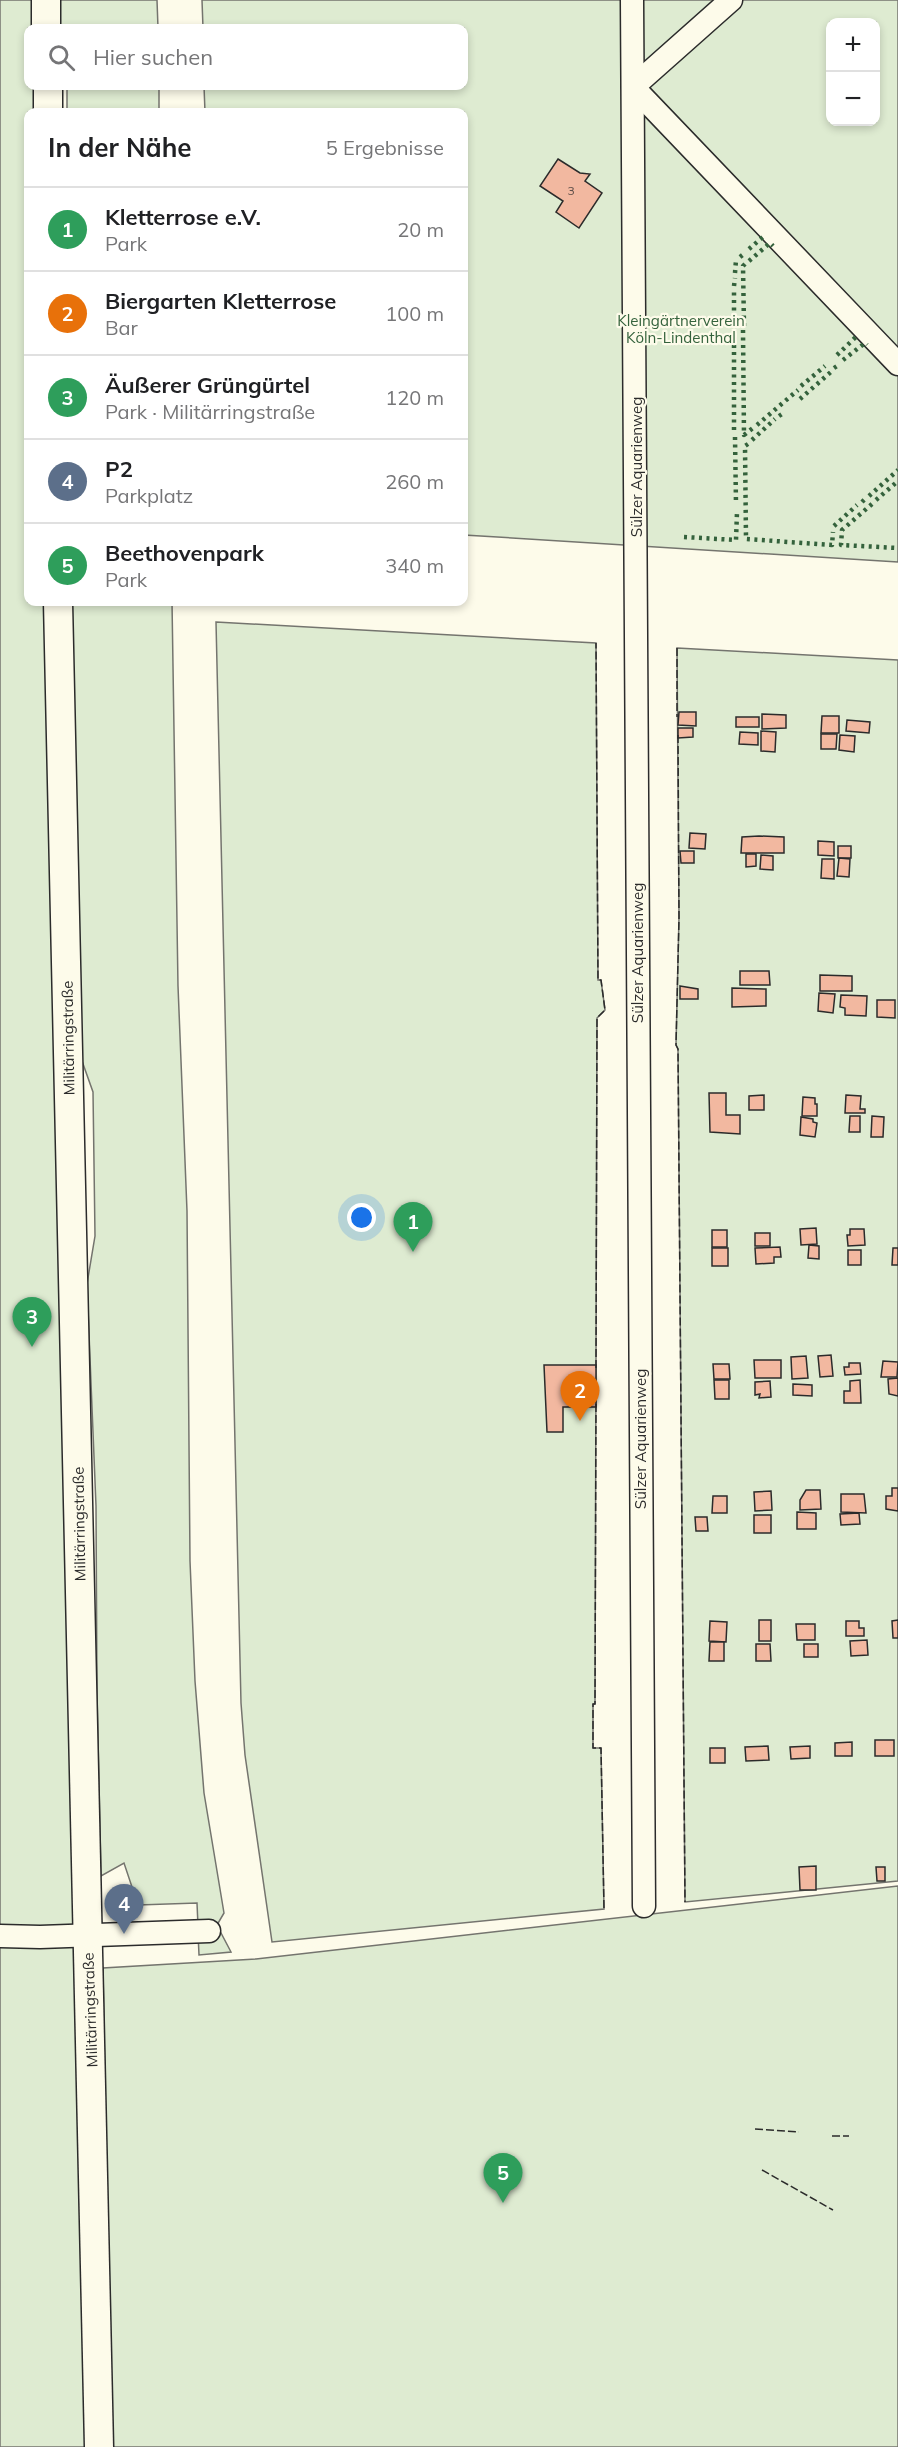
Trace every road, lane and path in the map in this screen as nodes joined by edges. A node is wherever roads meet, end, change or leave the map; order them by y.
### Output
1 (46, 0) edge
2 (632, 0) edge
3 (731, 0) edge
4 (46, 24) edge
5 (633, 87) junction
6 (48, 90) edge
7 (48, 108) edge
8 (898, 364) edge
9 (58, 606) edge
10 (644, 1906) dead end
11 (209, 1930) dead end
12 (88, 1934) junction
13 (0, 1936) edge
14 (99, 2447) edge

1 - 4 main road
2 - 5 lane, Sülzer Aquarienweg
3 - 5 lane
5 - 8 lane
5 - 10 lane, Sülzer Aquarienweg
6 - 7 main road
9 - 12 main road, Militärringstraße
11 - 12 lane
12 - 13 lane
12 - 14 main road, Militärringstraße

